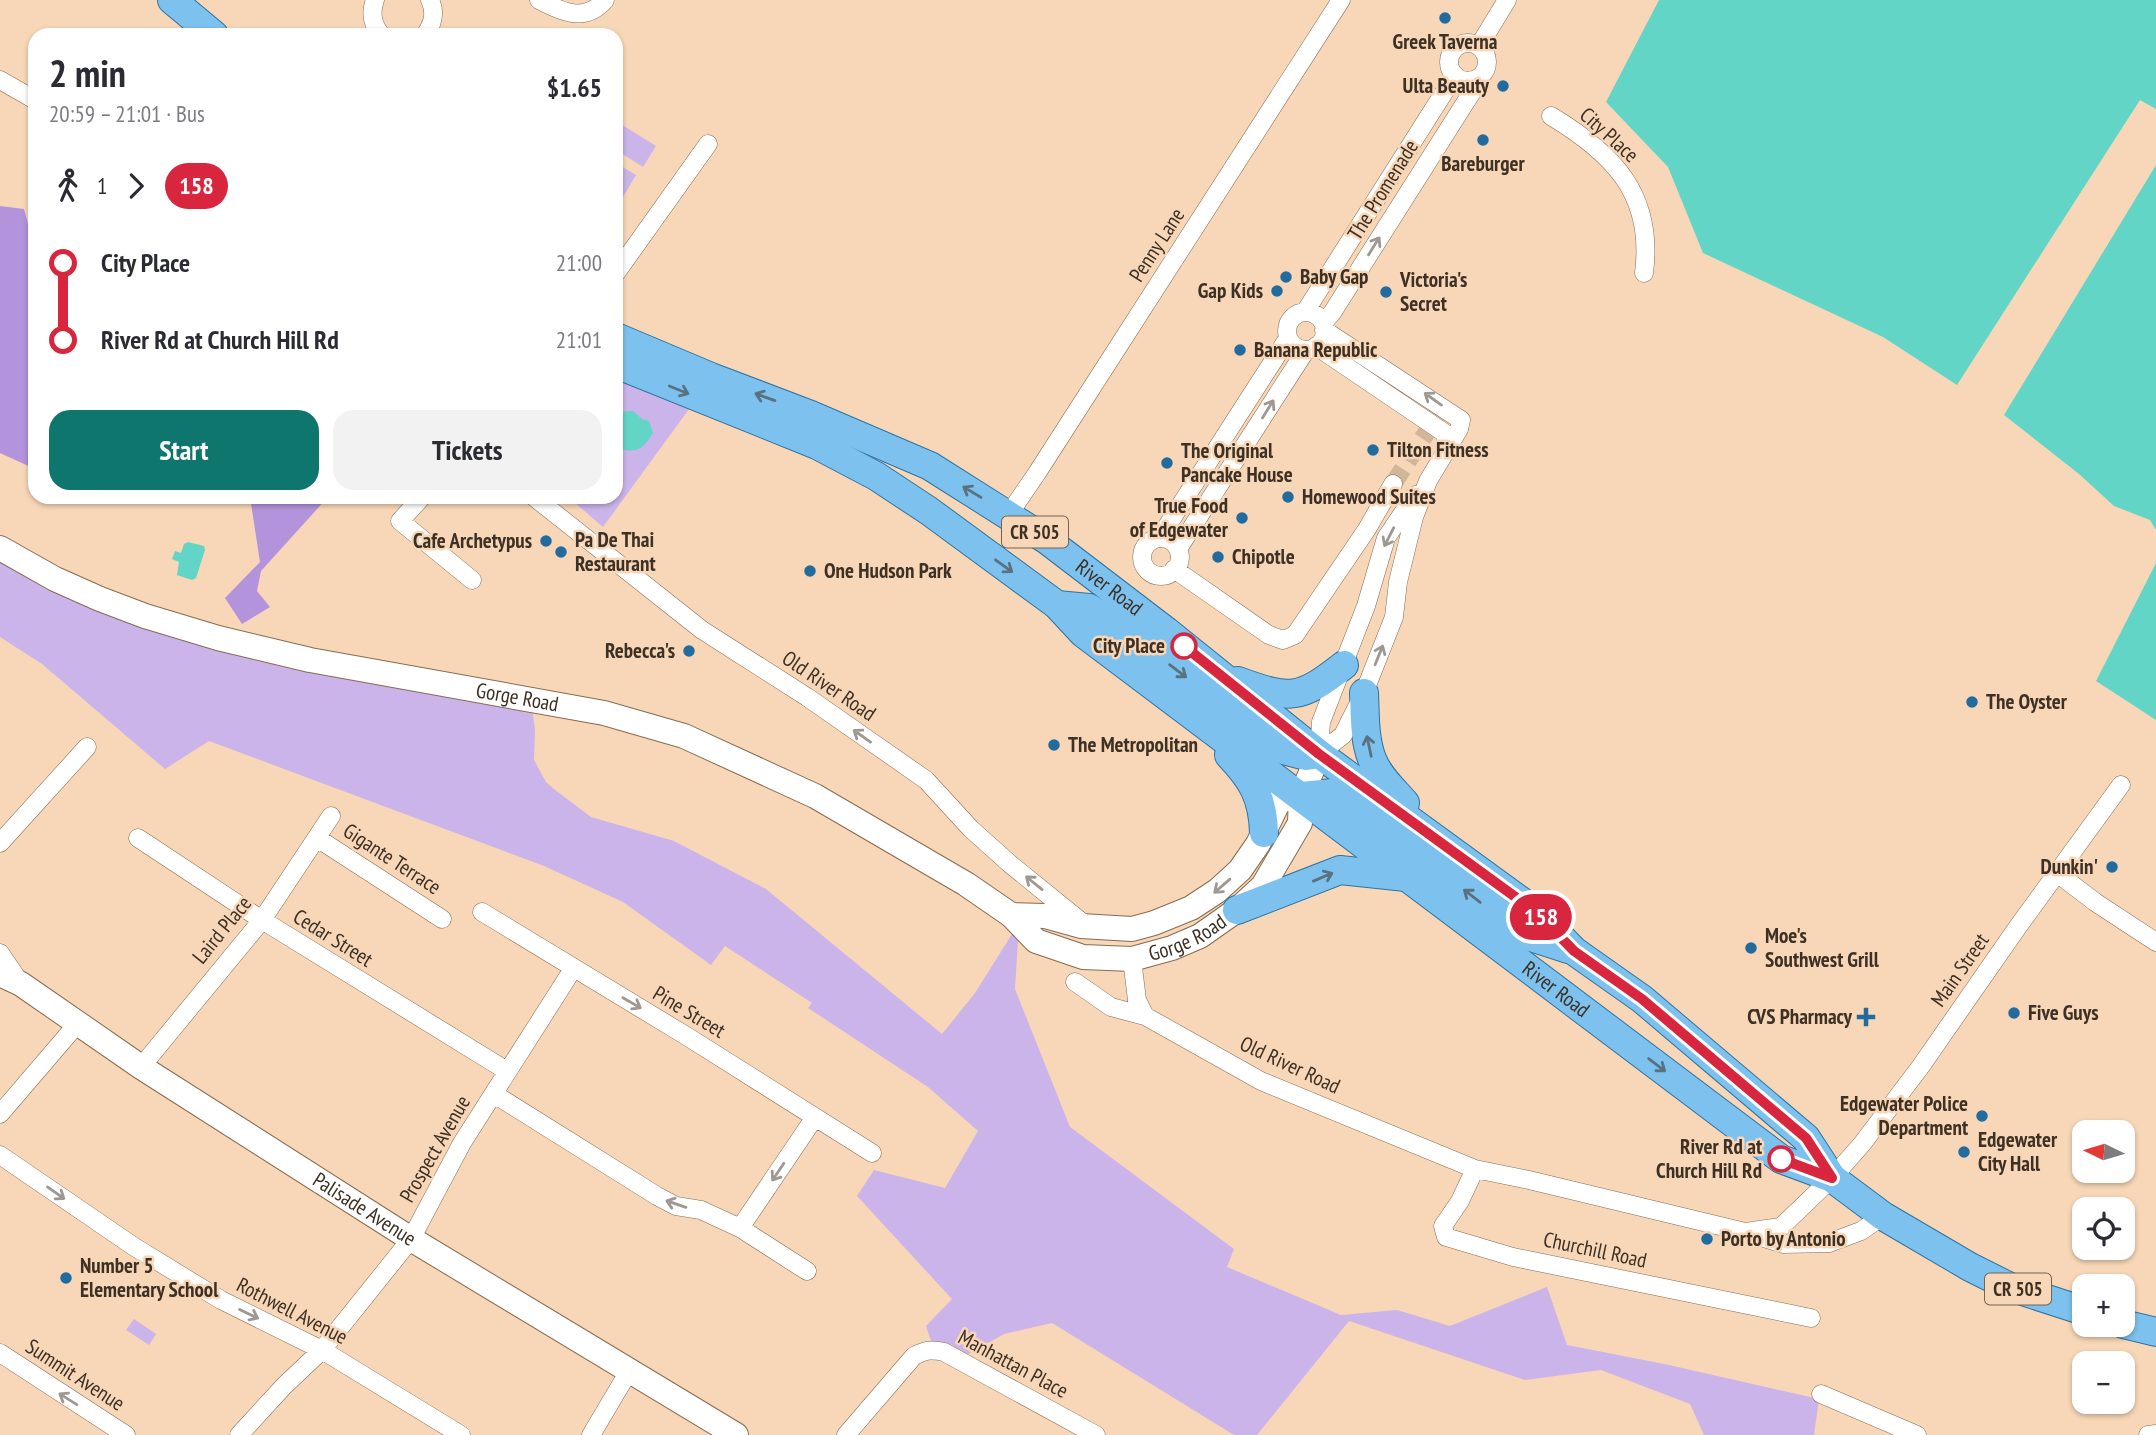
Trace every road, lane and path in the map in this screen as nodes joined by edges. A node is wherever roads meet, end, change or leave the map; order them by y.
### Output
1 (172, 0) edge
2 (375, 0) edge
3 (430, 0) edge
4 (539, 0) edge
5 (605, 0) edge
6 (1342, 0) edge
7 (1507, 0) edge
8 (206, 28) edge
9 (377, 28) edge
10 (429, 28) edge
11 (1479, 46) junction
12 (1455, 75) junction
13 (1476, 79) junction
14 (0, 80) edge
15 (28, 96) edge
16 (1551, 116) dead end
17 (708, 144) dead end
18 (623, 263) edge
19 (1644, 273) dead end
20 (1305, 312) junction
21 (1317, 337) junction
22 (1288, 338) junction
23 (623, 340) edge
24 (623, 367) edge
25 (1428, 481) junction
26 (1393, 484) tunnel mouth
27 (416, 504) edge
28 (543, 504) edge
29 (1009, 514) junction
30 (1160, 537) junction
31 (0, 548) edge
32 (1178, 549) junction
33 (1174, 569) junction
34 (472, 580) dead end
35 (1057, 605) junction
36 (1343, 666) junction
37 (1220, 674) junction
38 (1364, 693) junction
39 (1193, 713) junction
40 (87, 747) dead end
41 (1319, 754) junction
42 (2122, 785) dead end
43 (1301, 796) junction
44 (331, 816) dead end
45 (1264, 833) junction
46 (138, 838) dead end
47 (317, 838) junction
48 (1438, 839) junction
49 (0, 843) edge
50 (2057, 873) junction
51 (1408, 878) junction
52 (1237, 911) junction
53 (482, 912) dead end
54 (1011, 915) junction
55 (442, 919) dead end
56 (262, 920) junction
57 (1087, 926) junction
58 (2156, 942) edge
59 (1574, 951) junction
60 (0, 953) edge
61 (1132, 959) junction
62 (573, 969) junction
63 (10, 979) edge
64 (1076, 982) dead end
65 (1145, 1016) junction
66 (78, 1023) junction
67 (141, 1067) junction
68 (507, 1071) junction
69 (494, 1094) junction
70 (0, 1114) edge
71 (815, 1117) junction
72 (872, 1153) dead end
73 (0, 1155) edge
74 (1475, 1169) junction
75 (1832, 1178) junction
76 (1882, 1216) junction
77 (740, 1227) junction
78 (1745, 1232) junction
79 (411, 1239) junction
80 (807, 1270) dead end
81 (2072, 1307) edge
82 (1811, 1318) dead end
83 (2135, 1327) edge
84 (2156, 1332) edge
85 (322, 1350) junction
86 (0, 1353) edge
87 (629, 1371) junction
88 (1821, 1394) dead end
89 (2156, 1434) edge
90 (126, 1435) edge
91 (239, 1435) edge
92 (461, 1435) edge
93 (591, 1435) edge
94 (736, 1435) edge
95 (846, 1435) edge
96 (1096, 1435) edge
97 (1917, 1435) edge
98 (2148, 1435) edge

1 - 8 main road
2 - 9 street
3 - 10 street
4 - 5 street
6 - 29 street, Penny Lane
7 - 11 street
11 - 12 street
11 - 13 street
12 - 13 street
12 - 20 street, The Promenade
21 -> 13 street, The Promenade
14 - 15 street
16 - 19 street, City Place
17 - 18 street
20 - 21 street
20 - 22 street
21 - 22 street
21 - 25 street
32 -> 21 street, The Promenade
22 - 30 street
29 -> 23 main road, River Road / CR 505
24 -> 35 main road, River Road / CR 505
25 -> 36 street
38 -> 25 street
26 - 33 street
27 - 34 street
57 -> 28 street, Old River Road
29 - 37 main road, River Road / CR 505
30 - 32 street
30 - 33 street
31 - 54 main road, Gorge Road
32 - 33 street
35 - 39 main road, River Road / CR 505
35 -> 41 main road
36 - 37 main road
36 - 41 street
37 - 41 main road, River Road / CR 505
38 - 41 street
48 -> 38 main road
39 - 43 main road, River Road / CR 505
39 - 45 main road
40 - 49 street
41 - 43 main road, Gorge Road
41 - 48 main road, River Road / CR 505
42 - 50 street, Main Street
43 - 45 main road, Gorge Road
43 - 51 main road, River Road / CR 505
43 - 52 main road, Gorge Road
59 -> 43 main road
44 - 47 street, Laird Place
45 -> 57 main road, Gorge Road
46 - 56 street, Cedar Street
47 - 55 street, Gigante Terrace
47 - 56 street, Laird Place
48 - 59 main road, River Road / CR 505
50 - 58 street
50 - 75 street, Main Street
52 -> 51 main road
51 -> 75 main road, River Road / CR 505
52 - 61 main road, Gorge Road
53 - 62 street, Pine Street
54 - 57 main road, Gorge Road
54 - 61 main road, Gorge Road
56 - 67 street, Laird Place
56 - 68 street, Cedar Street
59 - 75 main road, River Road / CR 505
60 - 63 street
61 - 65 street
62 - 68 street, Prospect Avenue
62 -> 71 street, Pine Street
63 - 66 main road, Palisade Avenue
64 - 65 street, Old River Road
65 - 74 street, Old River Road
66 - 67 main road, Palisade Avenue
66 - 70 street
67 - 79 main road, Palisade Avenue
68 - 69 street, Prospect Avenue
77 -> 69 street
69 - 79 street, Prospect Avenue
71 - 72 street, Pine Street
71 -> 77 street
73 -> 85 street, Rothwell Avenue
74 - 78 street
74 - 82 street, Churchill Road
75 - 76 main road, River Road / CR 505
75 - 78 street
76 - 78 street
76 - 81 main road, River Road / CR 505
77 - 80 street
79 - 85 street, Prospect Avenue
79 - 87 main road, Palisade Avenue
83 - 84 main road
85 - 91 street, Prospect Avenue
85 - 92 street, Rothwell Avenue
90 -> 86 street, Summit Avenue
87 - 93 street
87 - 94 main road, Palisade Avenue
88 - 97 street
89 - 98 street
95 - 96 street, Manhattan Place

